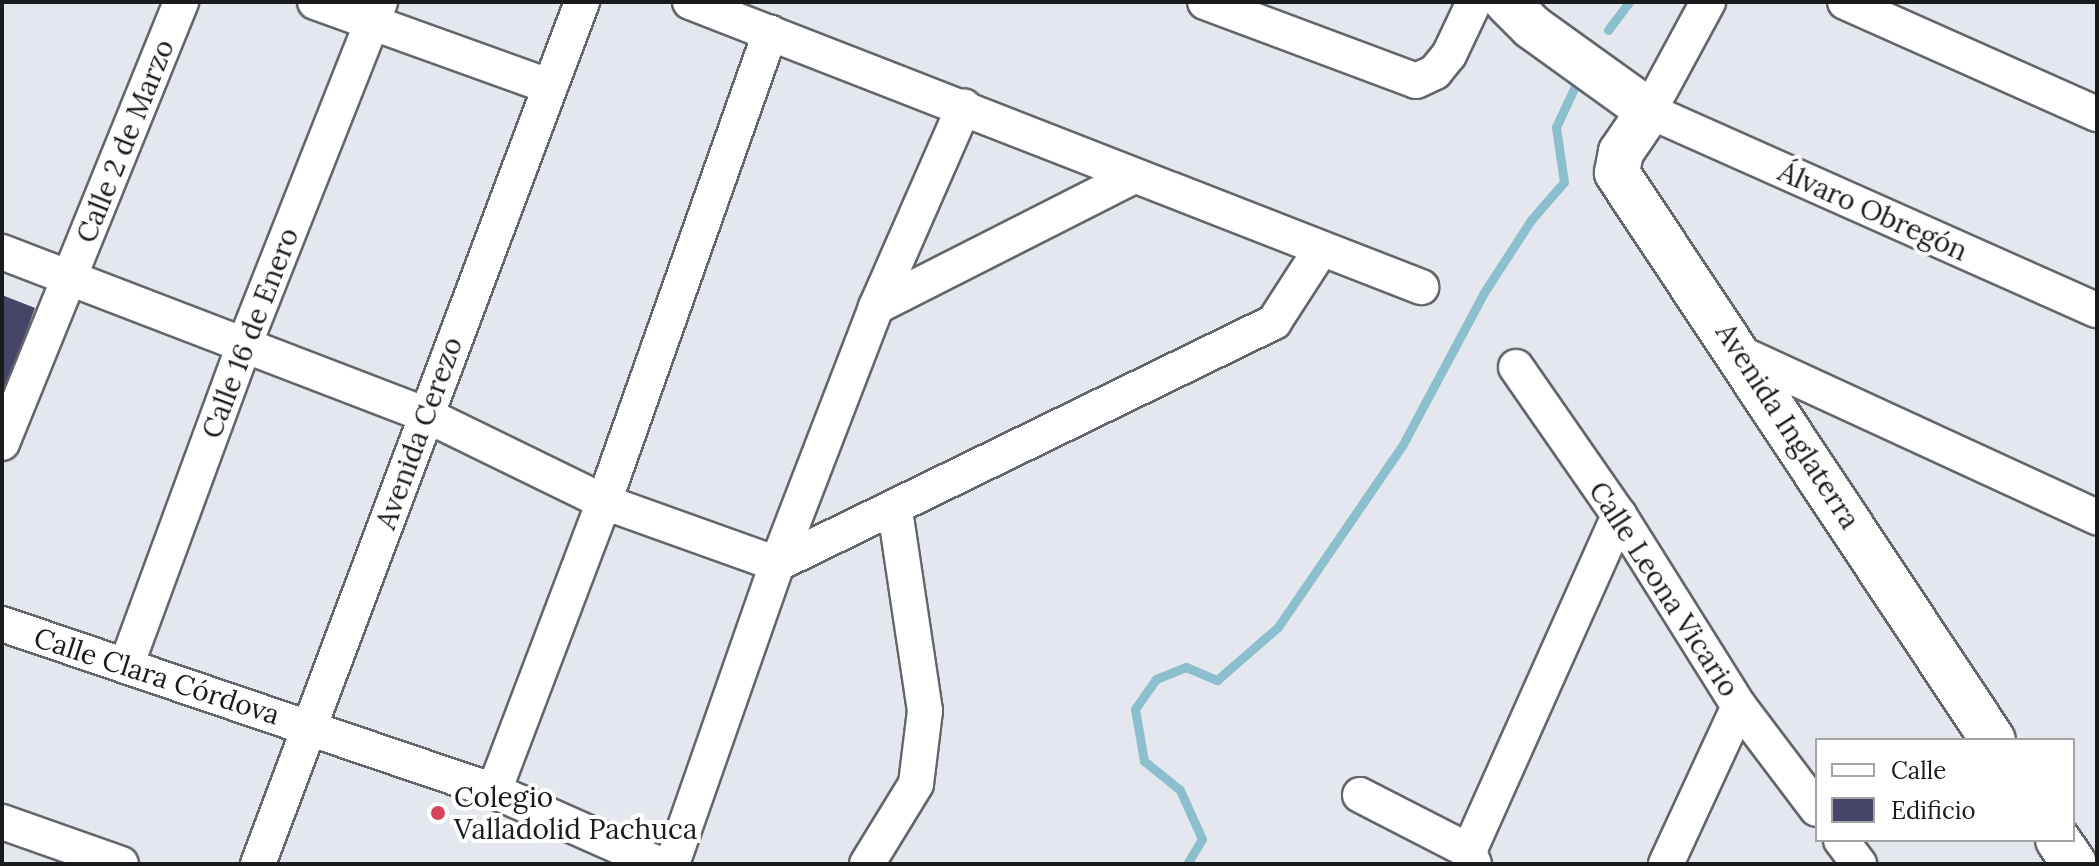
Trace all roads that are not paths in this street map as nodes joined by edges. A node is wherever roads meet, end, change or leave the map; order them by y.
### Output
1 (181, 2) edge
2 (315, 2) edge
3 (582, 2) edge
4 (690, 2) edge
5 (1205, 2) edge
6 (1474, 2) edge
7 (1507, 2) edge
8 (1708, 2) edge
9 (1845, 2) edge
10 (376, 13) edge
11 (770, 32) junction
12 (548, 86) junction
13 (964, 107) junction
14 (1649, 111) junction
15 (2097, 114) edge
16 (1132, 177) junction
17 (1320, 251) junction
18 (2, 252) edge
19 (69, 279) junction
20 (1421, 287) dead end
21 (876, 307) junction
22 (2097, 310) edge
23 (243, 348) junction
24 (1742, 354) junction
25 (1516, 367) dead end
26 (426, 415) junction
27 (2, 443) edge
28 (604, 502) junction
29 (895, 510) junction
30 (1619, 515) junction
31 (2097, 517) edge
32 (777, 564) junction
33 (2, 624) edge
34 (126, 666) junction
35 (1739, 706) junction
36 (311, 727) junction
37 (1992, 738) edge
38 (494, 791) junction
39 (1360, 795) dead end
40 (1815, 806) edge
41 (2, 822) edge
42 (1842, 842) edge
43 (2059, 842) edge
44 (66, 855) edge
45 (1472, 857) edge
46 (121, 864) edge
47 (258, 864) edge
48 (659, 864) edge
49 (672, 864) edge
50 (867, 864) edge
51 (1666, 864) edge
52 (1859, 864) edge
53 (2074, 864) edge

1 - 19 street, Calle 2 de Marzo
2 - 10 street
3 - 12 street, Avenida Cerezo
4 - 11 street
5 - 6 street
7 - 14 street
8 - 14 street
9 - 15 street
10 - 12 street
10 - 23 street, Calle 16 de Enero
11 - 13 street
11 - 28 street
12 - 26 street, Avenida Cerezo
13 - 16 street
13 - 21 street
14 - 22 street, Álvaro Obregón
14 - 24 street, Avenida Inglaterra
16 - 17 street
16 - 21 street
17 - 20 street
17 - 29 street
18 - 19 street
19 - 23 street
19 - 27 street, Calle 2 de Marzo
21 - 32 street
23 - 26 street
23 - 34 street, Calle 16 de Enero
24 - 31 street
24 - 37 street, Avenida Inglaterra
25 - 30 street, Calle Leona Vicario
26 - 28 street
26 - 36 street, Avenida Cerezo
28 - 32 street
28 - 38 street
29 - 32 street
29 - 50 street
30 - 35 street, Calle Leona Vicario
30 - 45 street
32 - 49 street
33 - 34 street, Calle Clara Córdova
34 - 36 street, Calle Clara Córdova
35 - 40 street, Calle Leona Vicario
35 - 51 street
36 - 38 street, Calle Clara Córdova
36 - 47 street, Avenida Cerezo
38 - 48 street, Calle Clara Córdova
39 - 45 street
41 - 44 street
42 - 52 street
43 - 53 street
44 - 46 street

